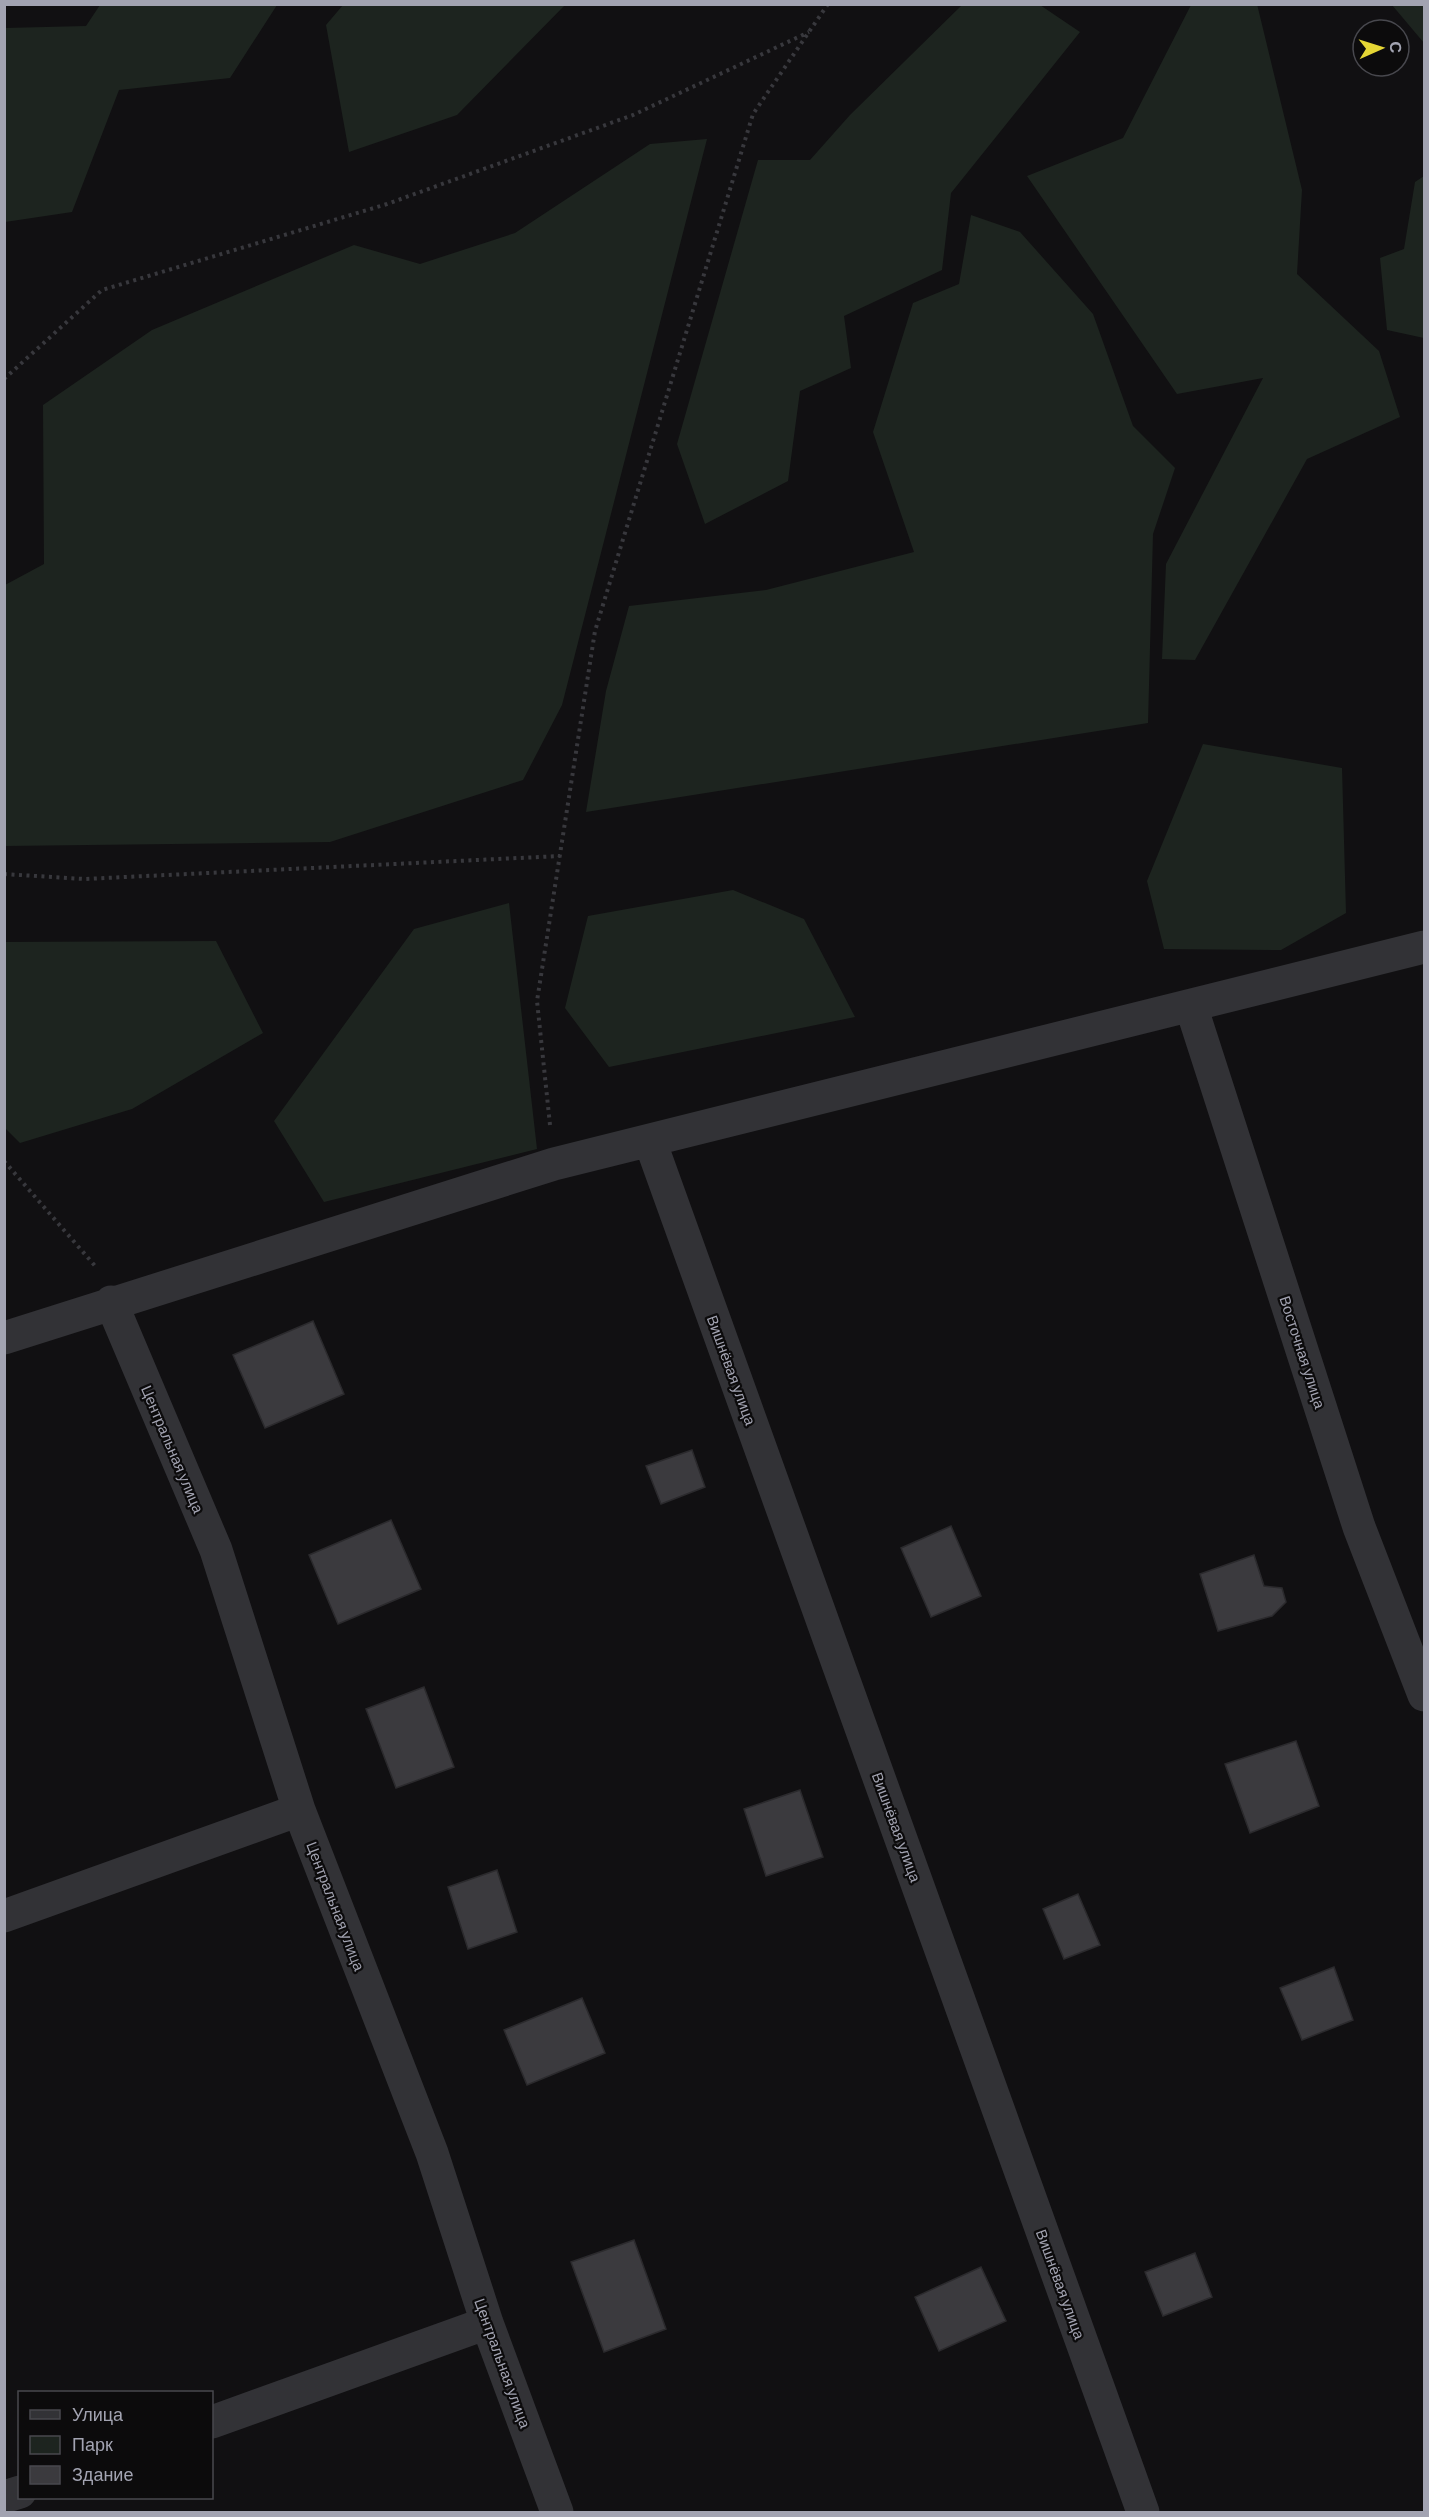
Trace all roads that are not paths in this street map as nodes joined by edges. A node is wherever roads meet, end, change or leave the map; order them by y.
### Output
1 (1425, 947) edge
2 (1191, 1006) junction
3 (650, 1141) junction
4 (111, 1302) junction
5 (4, 1338) edge
6 (1425, 1695) edge
7 (299, 1810) junction
8 (4, 1916) edge
9 (487, 2323) junction
10 (213, 2422) edge
11 (557, 2512) edge
12 (1143, 2512) edge

1 - 2 street
2 - 3 street
2 - 6 street, Восточная улица
3 - 4 street
3 - 12 street, Вишнёвая улица
4 - 5 street
4 - 7 street, Центральная улица
7 - 8 street
7 - 9 street, Центральная улица
9 - 10 street
9 - 11 street, Центральная улица

